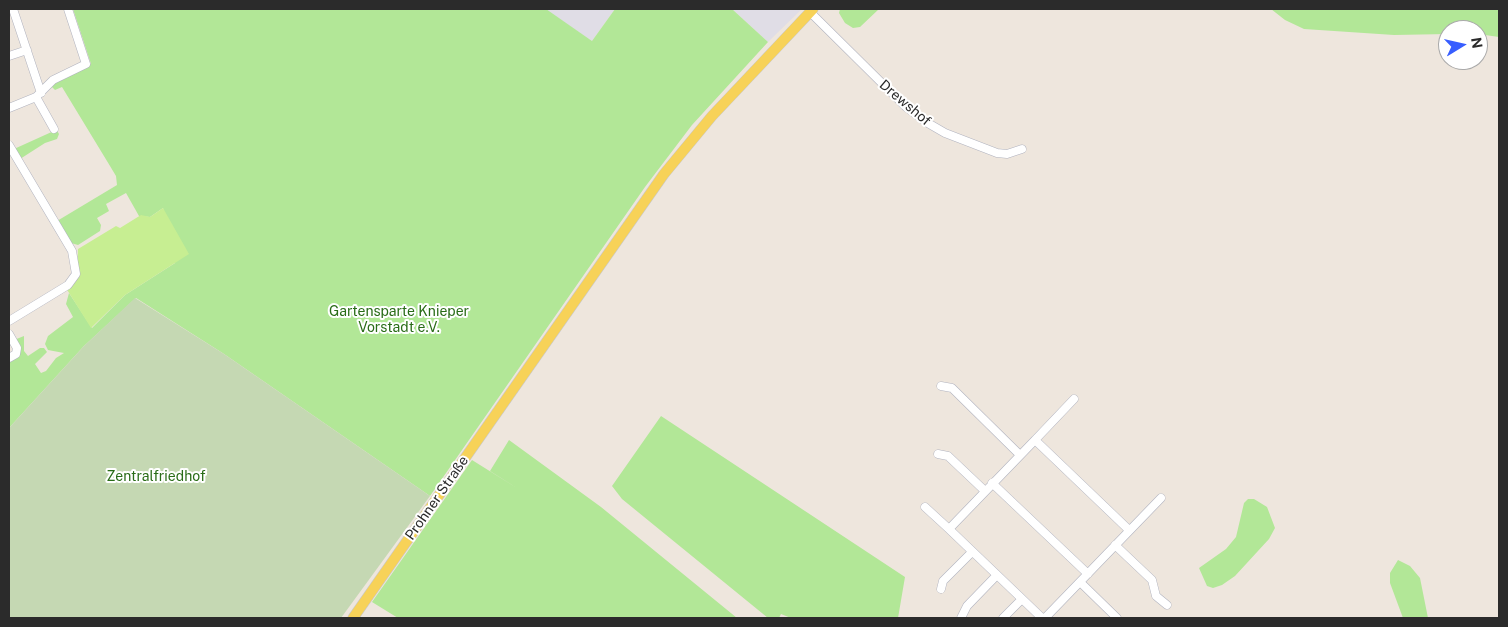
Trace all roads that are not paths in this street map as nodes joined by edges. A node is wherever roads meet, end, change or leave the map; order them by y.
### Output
1 (14, 9) edge
2 (68, 9) edge
3 (811, 10) edge
4 (9, 11) edge
5 (27, 50) junction
6 (9, 56) edge
7 (38, 95) junction
8 (9, 108) edge
9 (54, 129) dead end
10 (9, 145) edge
11 (1022, 149) dead end
12 (9, 321) edge
13 (9, 334) edge
14 (9, 358) edge
15 (941, 386) dead end
16 (1074, 398) dead end
17 (1035, 440) junction
18 (938, 454) dead end
19 (1020, 455) junction
20 (992, 483) junction
21 (984, 491) junction
22 (1161, 498) dead end
23 (926, 507) dead end
24 (949, 529) junction
25 (1129, 530) junction
26 (1115, 545) junction
27 (972, 552) junction
28 (1088, 574) junction
29 (996, 576) junction
30 (1080, 582) junction
31 (941, 589) dead end
32 (1022, 599) junction
33 (363, 604) junction
34 (1166, 604) dead end
35 (354, 618) edge
36 (358, 618) edge
37 (961, 618) edge
38 (1003, 618) edge
39 (1044, 618) edge
40 (1117, 618) edge

1 - 4 street
1 - 5 street
2 - 7 street
3 - 11 street, Drewshof
3 - 33 main road, Prohner Straße
5 - 6 street
5 - 7 street
7 - 8 street
7 - 9 street
10 - 12 street
13 - 14 street
15 - 19 street
16 - 17 street
17 - 19 street
17 - 25 street
18 - 21 street
19 - 20 street
20 - 21 street
20 - 28 street
21 - 24 street
22 - 25 street
23 - 24 street
24 - 27 street
25 - 26 street
26 - 28 street
26 - 34 street
27 - 29 street
27 - 31 street
28 - 30 street
29 - 32 street
29 - 37 street
30 - 39 street
30 - 40 street
32 - 38 street
32 - 39 street
33 - 35 main road, Prohner Straße
33 - 36 main road, Prohner Straße

